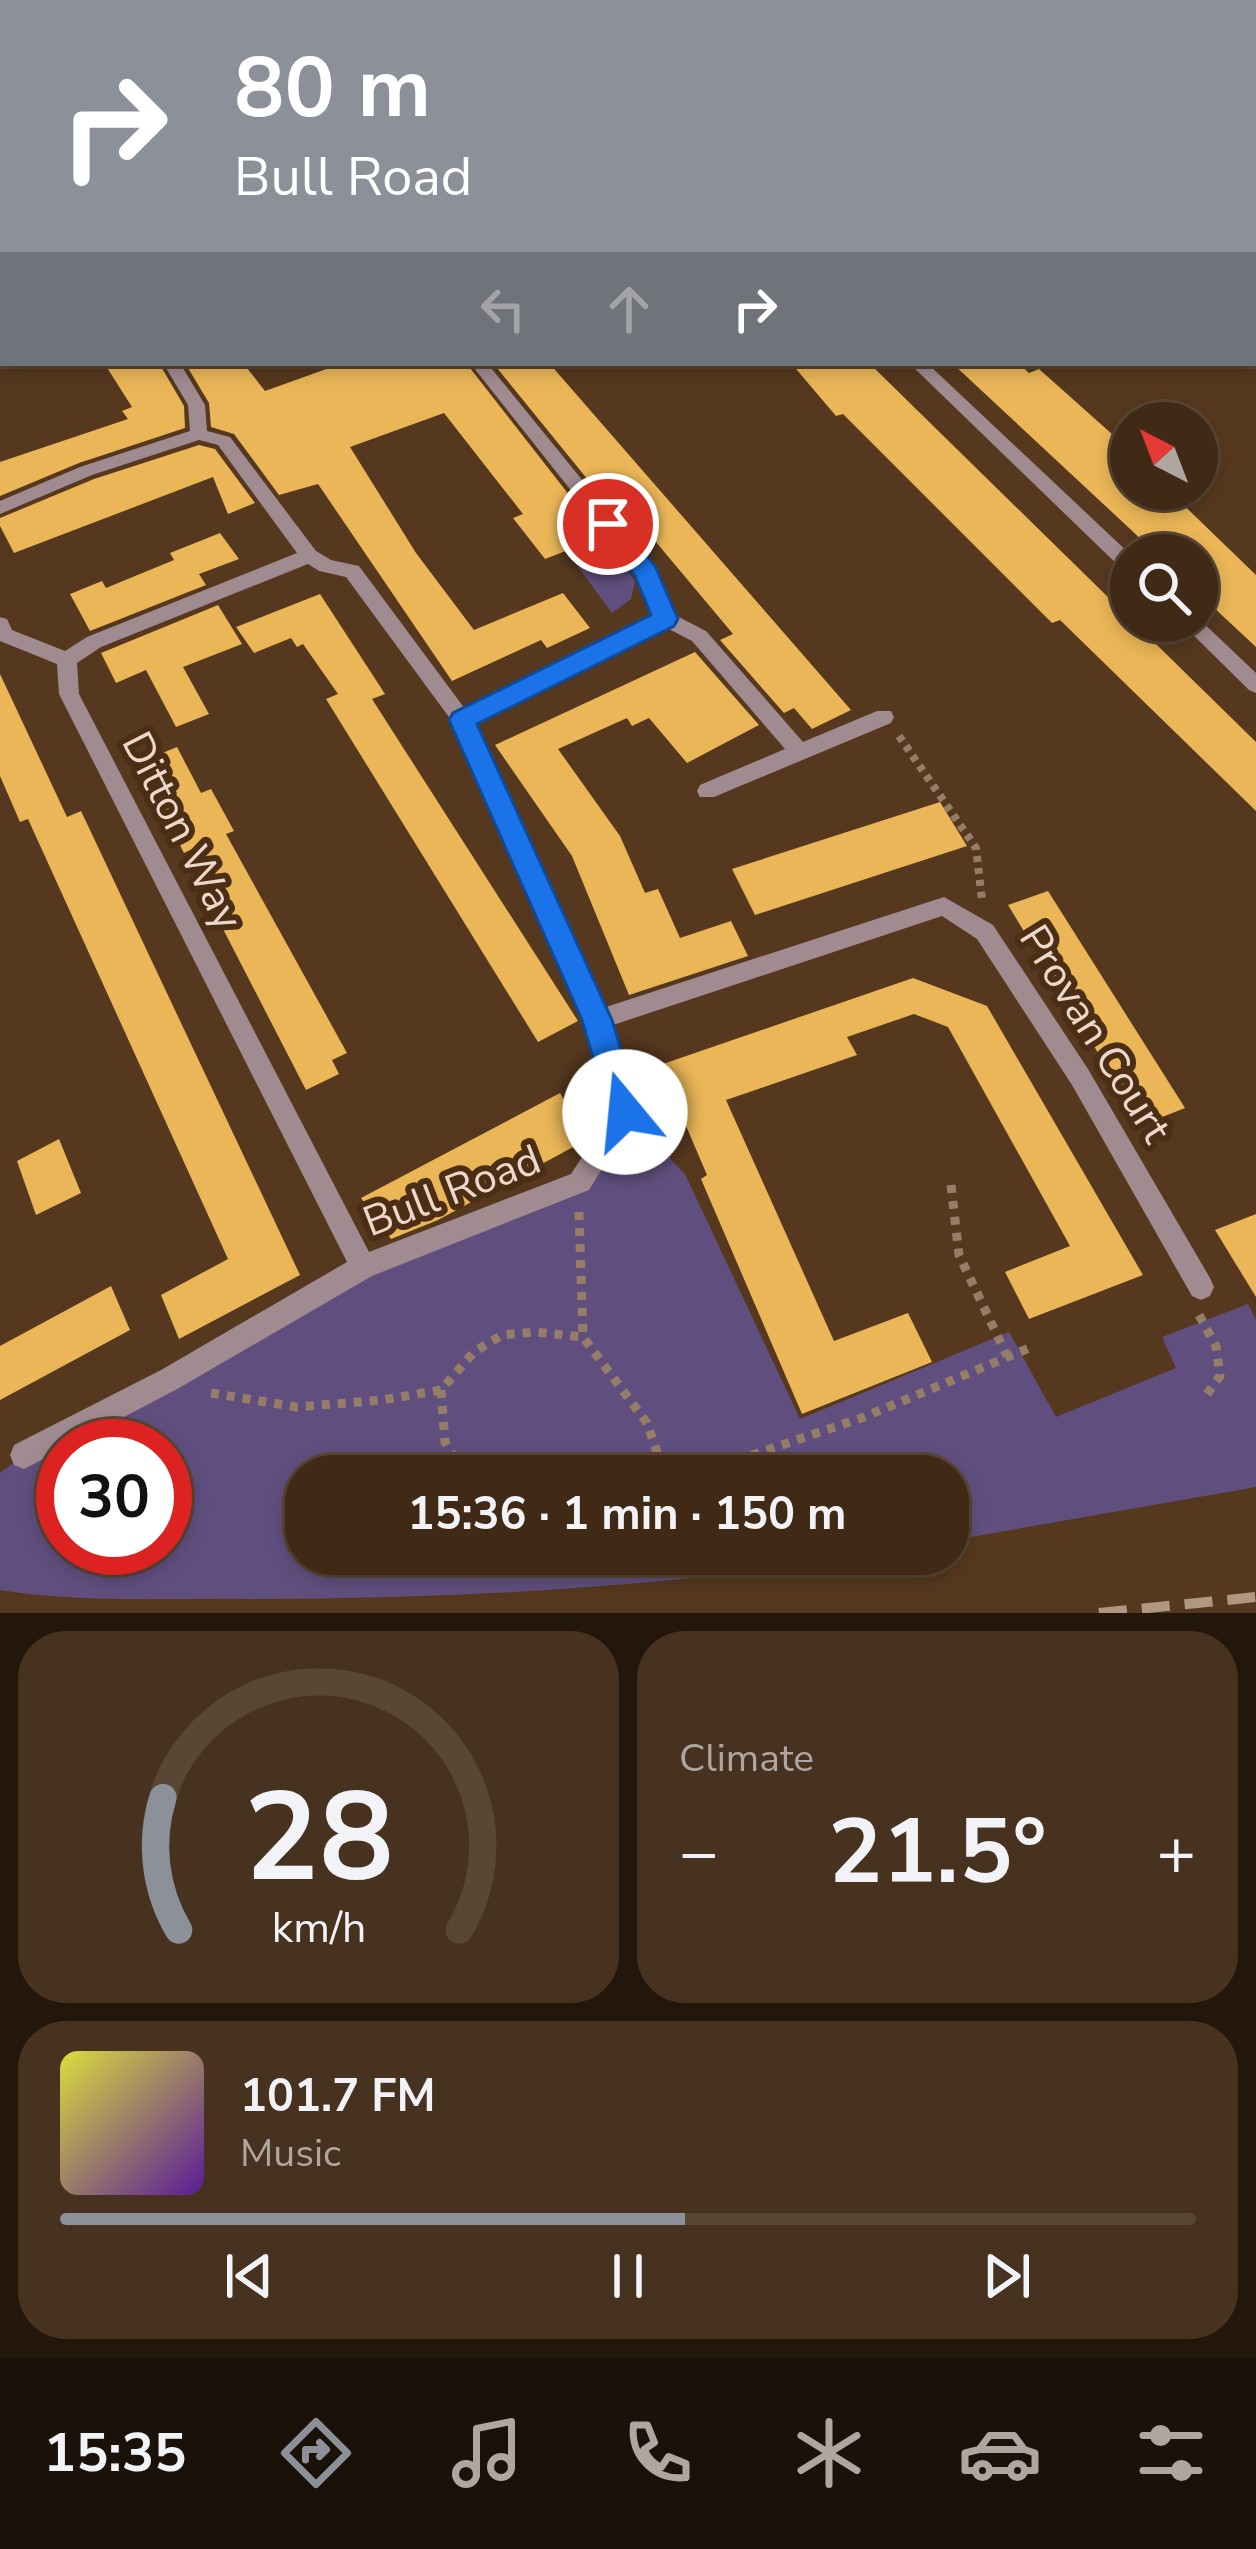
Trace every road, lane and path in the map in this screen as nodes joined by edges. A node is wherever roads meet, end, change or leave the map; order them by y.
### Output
1 (173, 366) edge
2 (480, 366) edge
3 (920, 366) edge
4 (198, 434) junction
5 (0, 508) edge
6 (1110, 546) edge
7 (309, 556) junction
8 (665, 619) junction
9 (0, 624) edge
10 (1211, 642) edge
11 (67, 660) junction
12 (1256, 685) edge
13 (884, 717) joint
14 (462, 720) junction
15 (799, 751) junction
16 (707, 791) dead end
17 (985, 932) junction
18 (597, 1020) junction
19 (580, 1182) junction
20 (951, 1185) dead end
21 (363, 1267) junction
22 (1199, 1299) joint
23 (584, 1336) junction
24 (1034, 1346) dead end
25 (1007, 1356) junction
26 (170, 1379) junction
27 (441, 1390) junction
28 (1207, 1394) dead end
29 (24, 1455) dead end
30 (453, 1455) edge
31 (657, 1455) edge
32 (753, 1455) edge

1 - 4 street
2 - 8 street
3 - 6 street
4 - 5 street
4 - 7 street
7 - 11 street
7 - 14 street, Bull Road
8 - 14 street
8 - 15 street
9 - 11 street
10 - 12 street
11 - 21 street, Ditton Way
13 - 15 street
13 - 17 path
14 - 18 street, Bull Road
15 - 16 street
17 - 18 street, Provan Court
17 - 22 street, Provan Court
18 - 19 street, Bull Road
19 - 21 street, Bull Road
19 - 23 path
20 - 25 path
21 - 26 street, Bull Road
22 - 28 path
23 - 27 path
23 - 31 path
24 - 25 path
25 - 32 path
26 - 27 path
26 - 29 street, Bull Road
27 - 30 path

